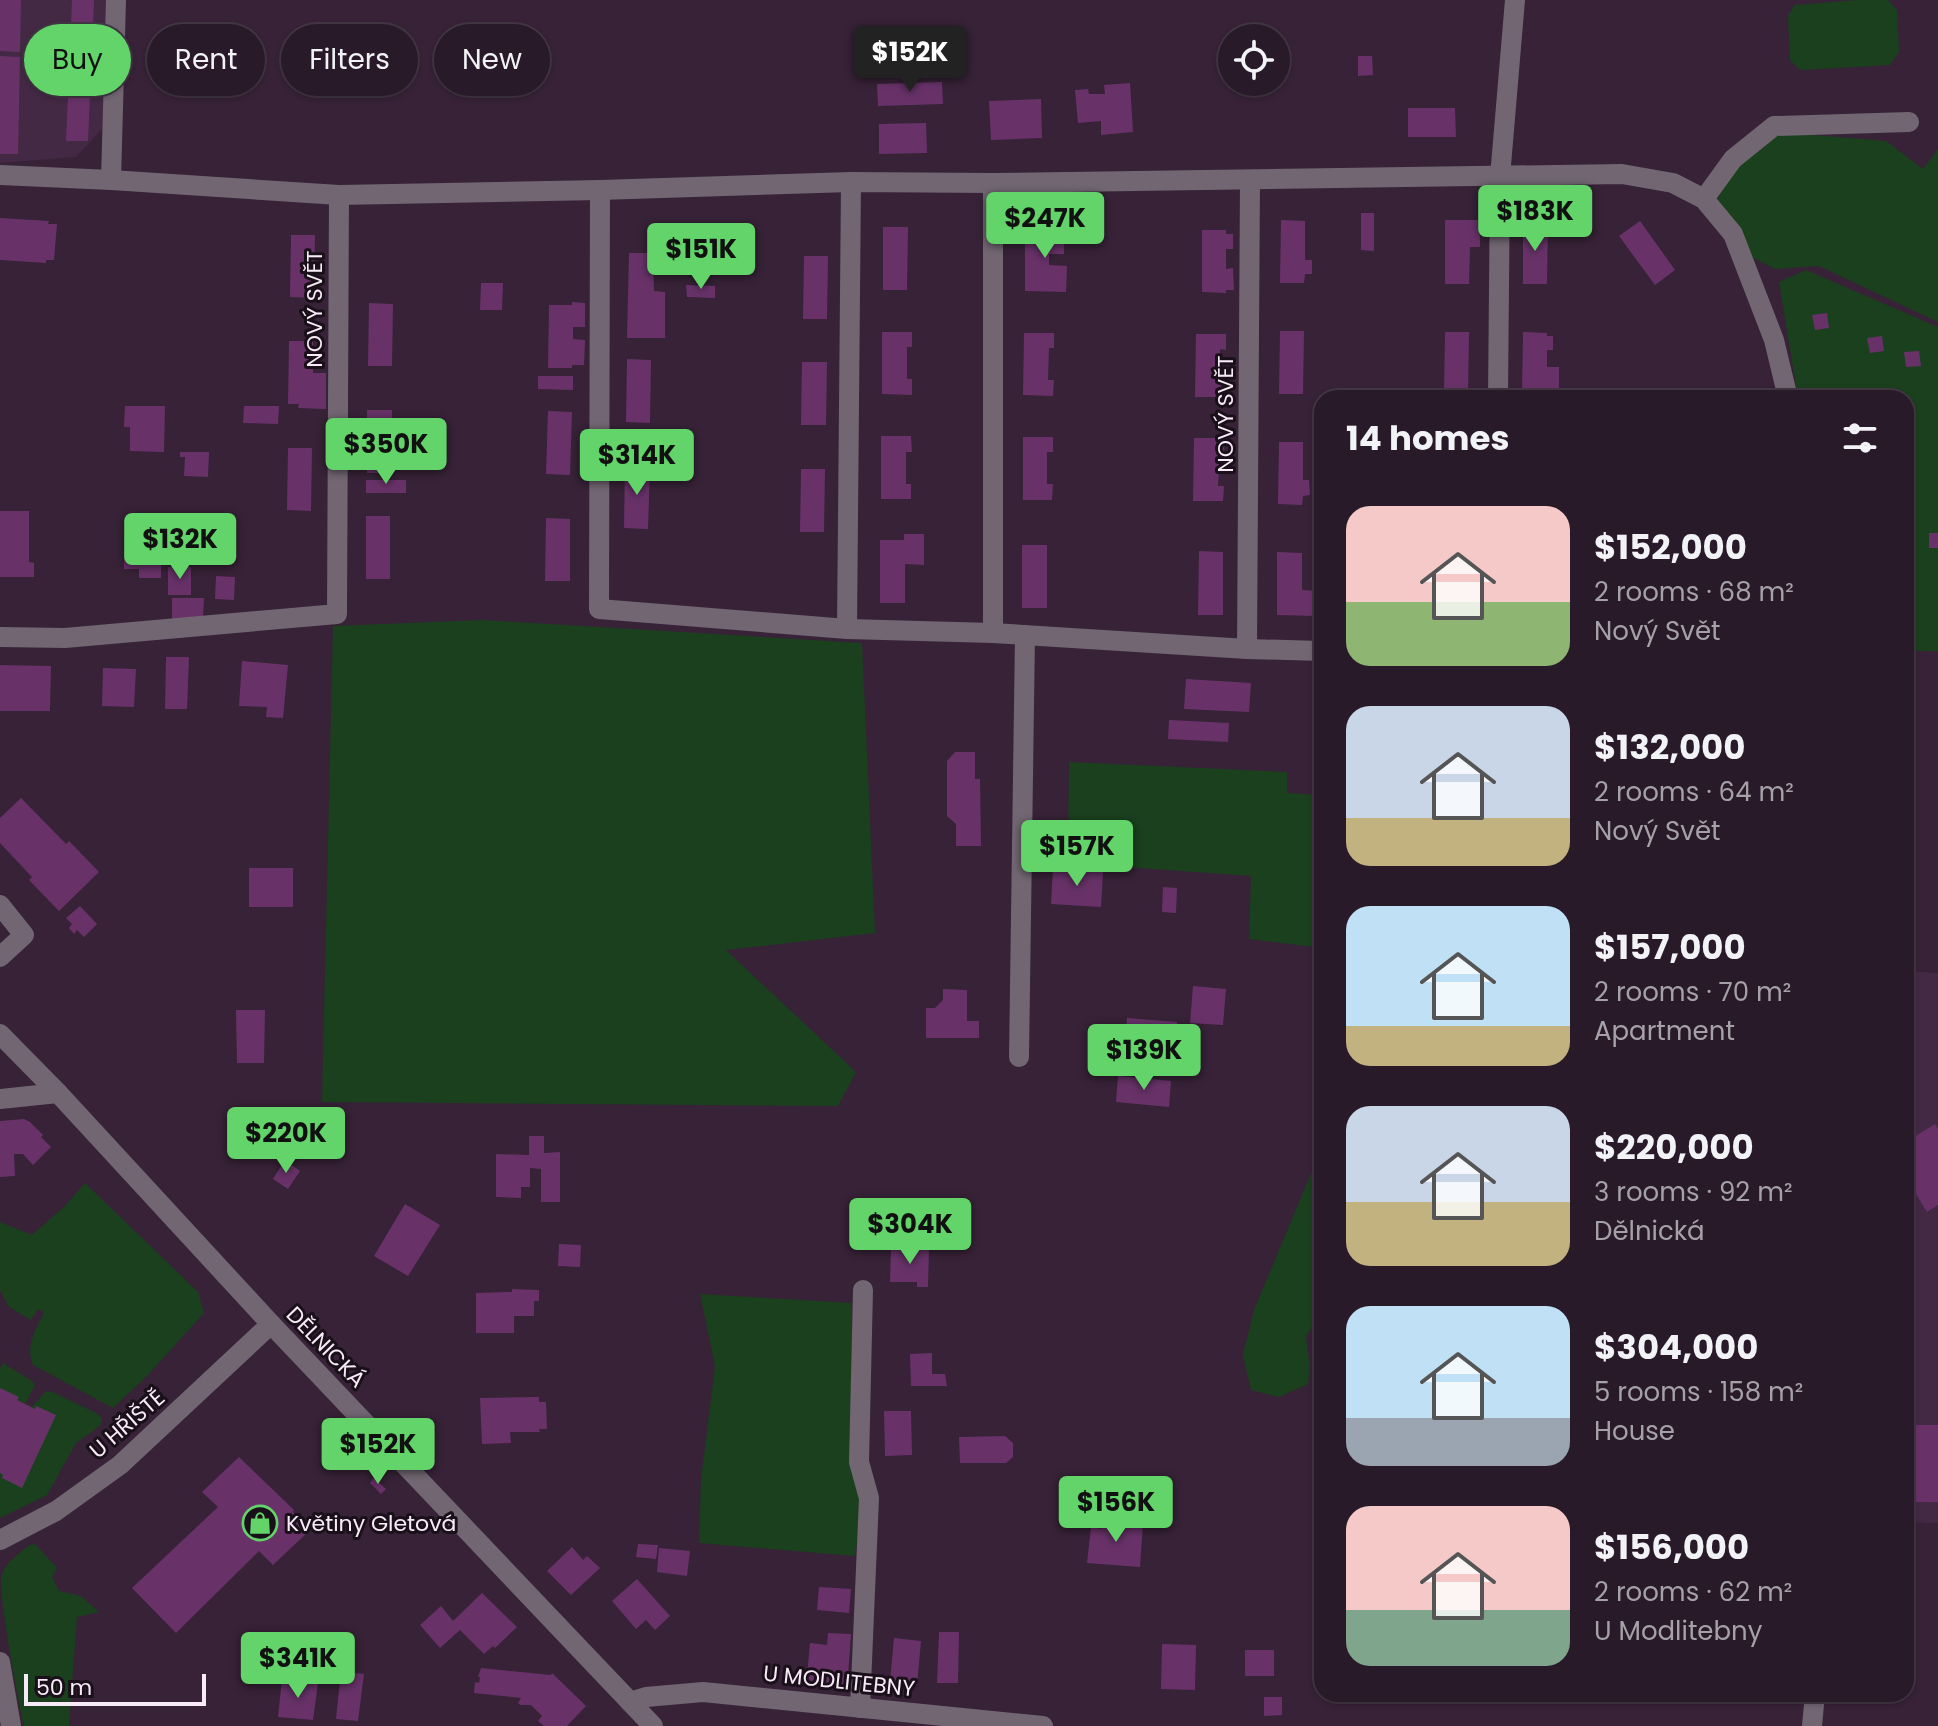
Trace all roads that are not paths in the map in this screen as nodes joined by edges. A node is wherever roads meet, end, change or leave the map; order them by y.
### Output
1 (116, 0) edge
2 (1515, 0) edge
3 (1909, 122) dead end
4 (0, 175) edge
5 (1500, 177) junction
6 (111, 180) junction
7 (1250, 180) junction
8 (851, 182) junction
9 (993, 183) junction
10 (600, 190) junction
11 (339, 195) junction
12 (1704, 199) junction
13 (1498, 390) edge
14 (1786, 390) edge
15 (847, 629) junction
16 (993, 633) junction
17 (1025, 635) junction
18 (0, 637) edge
19 (1247, 649) junction
20 (1314, 651) edge
21 (0, 905) edge
22 (0, 957) edge
23 (0, 1034) edge
24 (1019, 1057) dead end
25 (58, 1093) junction
26 (0, 1099) edge
27 (863, 1290) dead end
28 (271, 1324) junction
29 (0, 1540) edge
30 (0, 1662) edge
31 (630, 1702) junction
32 (1814, 1702) edge
33 (860, 1708) junction
34 (11, 1726) edge
35 (653, 1726) edge
36 (1043, 1726) edge
37 (1812, 1726) edge

1 - 6 street
2 - 5 street
3 - 12 street
4 - 6 street
5 - 7 street
5 - 12 street
5 - 13 street
6 - 11 street
7 - 9 street
7 - 19 street, NOVÝ SVĚT
8 - 9 street
8 - 10 street
8 - 15 street
9 - 16 street
10 - 11 street
10 - 15 street
11 - 18 street, NOVÝ SVĚT
12 - 14 street
15 - 16 street
16 - 17 street
17 - 19 street
17 - 24 street
19 - 20 street
21 - 22 street
23 - 25 street, DĚLNICKÁ
25 - 26 street
25 - 28 street, DĚLNICKÁ
27 - 33 street
28 - 29 street, U HŘIŠTĚ
28 - 31 street, DĚLNICKÁ
30 - 34 street
31 - 33 street, U MODLITEBNY
31 - 35 street, DĚLNICKÁ
32 - 37 street
33 - 36 street, U MODLITEBNY

